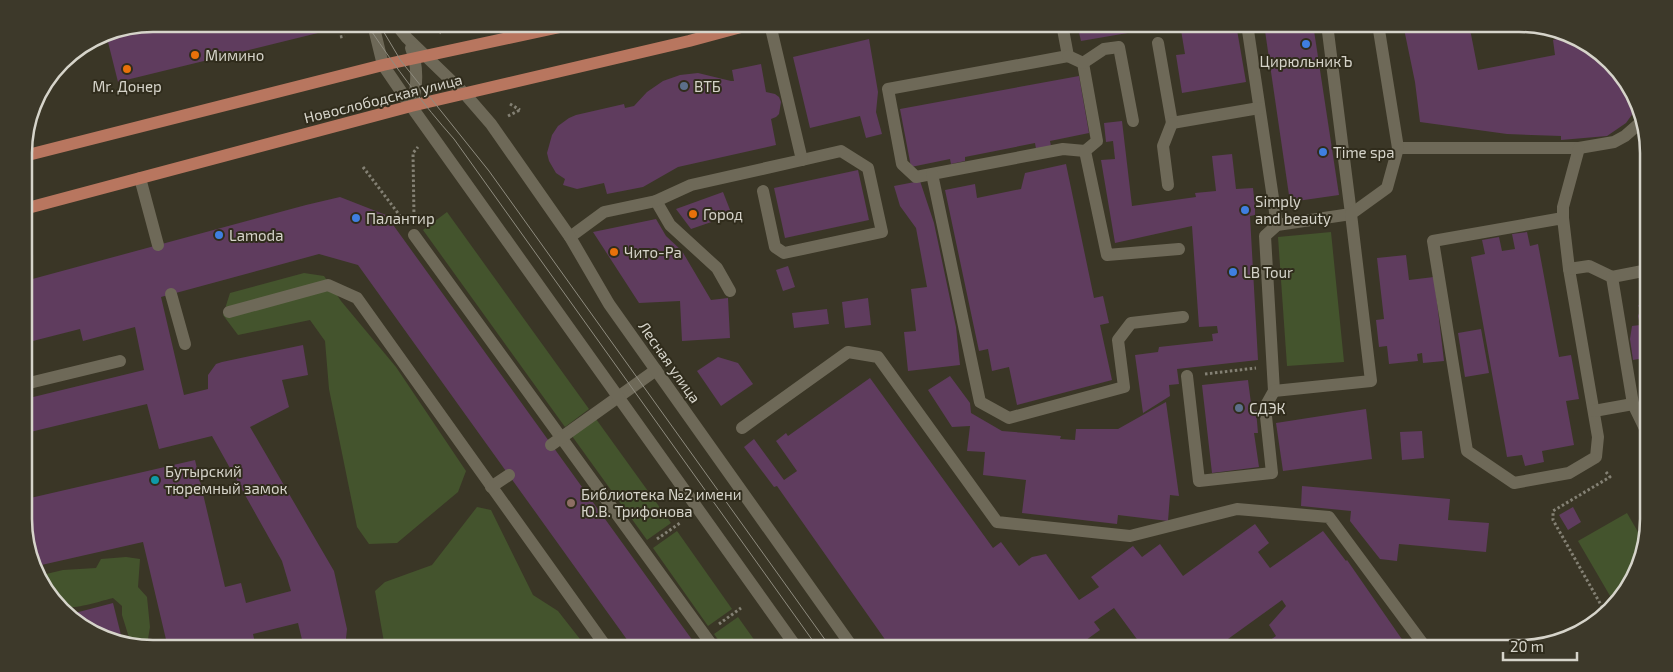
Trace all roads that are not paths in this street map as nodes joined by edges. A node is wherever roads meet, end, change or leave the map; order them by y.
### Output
1 (1064, 32) edge
2 (1248, 32) edge
3 (1328, 32) edge
4 (1379, 32) edge
5 (376, 33) edge
6 (403, 33) edge
7 (533, 33) edge
8 (720, 33) edge
9 (772, 33) edge
10 (1158, 43) dead end
11 (1068, 56) junction
12 (420, 57) junction
13 (1083, 63) junction
14 (383, 65) junction
15 (465, 94) junction
16 (411, 106) junction
17 (1260, 108) junction
18 (1133, 121) dead end
19 (1172, 123) junction
20 (1637, 126) edge
21 (1398, 148) junction
22 (1579, 148) junction
23 (1085, 151) junction
24 (33, 154) edge
25 (802, 160) junction
26 (932, 174) junction
27 (140, 178) junction
28 (1168, 185) dead end
29 (763, 191) dead end
30 (656, 201) junction
31 (33, 207) edge
32 (1352, 214) junction
33 (1563, 218) junction
34 (1277, 225) junction
35 (414, 235) road end
36 (570, 237) junction
37 (158, 245) dead end
38 (1179, 249) dead end
39 (1569, 269) junction
40 (1640, 272) edge
41 (1612, 277) junction
42 (730, 290) dead end
43 (172, 294) dead end
44 (229, 312) dead end
45 (1182, 317) dead end
46 (185, 344) dead end
47 (120, 361) dead end
48 (656, 370) junction
49 (1187, 376) road end
50 (32, 382) edge
51 (1274, 390) junction
52 (618, 397) junction
53 (1633, 404) junction
54 (1594, 411) junction
55 (1640, 419) edge
56 (742, 428) dead end
57 (556, 441) junction
58 (509, 475) dead end
59 (491, 487) junction
60 (846, 639) edge
61 (1419, 639) edge
62 (601, 640) edge
63 (708, 640) edge
64 (791, 640) edge

1 - 11 street
2 - 17 street
3 - 32 street
4 - 21 street
5 - 14 street
6 - 12 street, Лесная улица
7 - 12 main road, Новослободская улица
8 - 15 main road, Новослободская улица
9 - 25 street
10 - 19 street
11 - 13 street
11 - 26 street
12 - 14 main road, Новослободская улица
12 - 15 street, Лесная улица
12 - 16 street
13 - 18 street
13 - 23 street
14 - 16 street
14 - 24 main road, Новослободская улица
15 - 16 main road, Новослободская улица
15 - 36 street, Лесная улица
16 - 27 main road, Новослободская улица
16 - 52 street
17 - 19 street
17 - 34 street
19 - 28 street
20 - 22 street
21 - 22 street
21 - 32 street
22 - 33 street
23 - 26 street
23 - 38 street
25 - 29 street
25 - 30 street
26 - 45 street
27 - 31 main road, Новослободская улица
27 - 37 street
30 - 36 street
30 - 42 street
32 - 34 street
32 - 51 street
33 - 39 street
33 - 54 street
34 - 51 street
35 - 57 street
36 - 48 street, Лесная улица
39 - 41 street
39 - 54 street
40 - 41 street
41 - 53 street
43 - 46 street
44 - 59 street
47 - 50 street
48 - 52 street
48 - 60 street, Лесная улица
49 - 51 street
52 - 57 street
52 - 64 street
53 - 54 street
53 - 55 street
56 - 61 street
57 - 63 street
58 - 59 street
59 - 62 street

